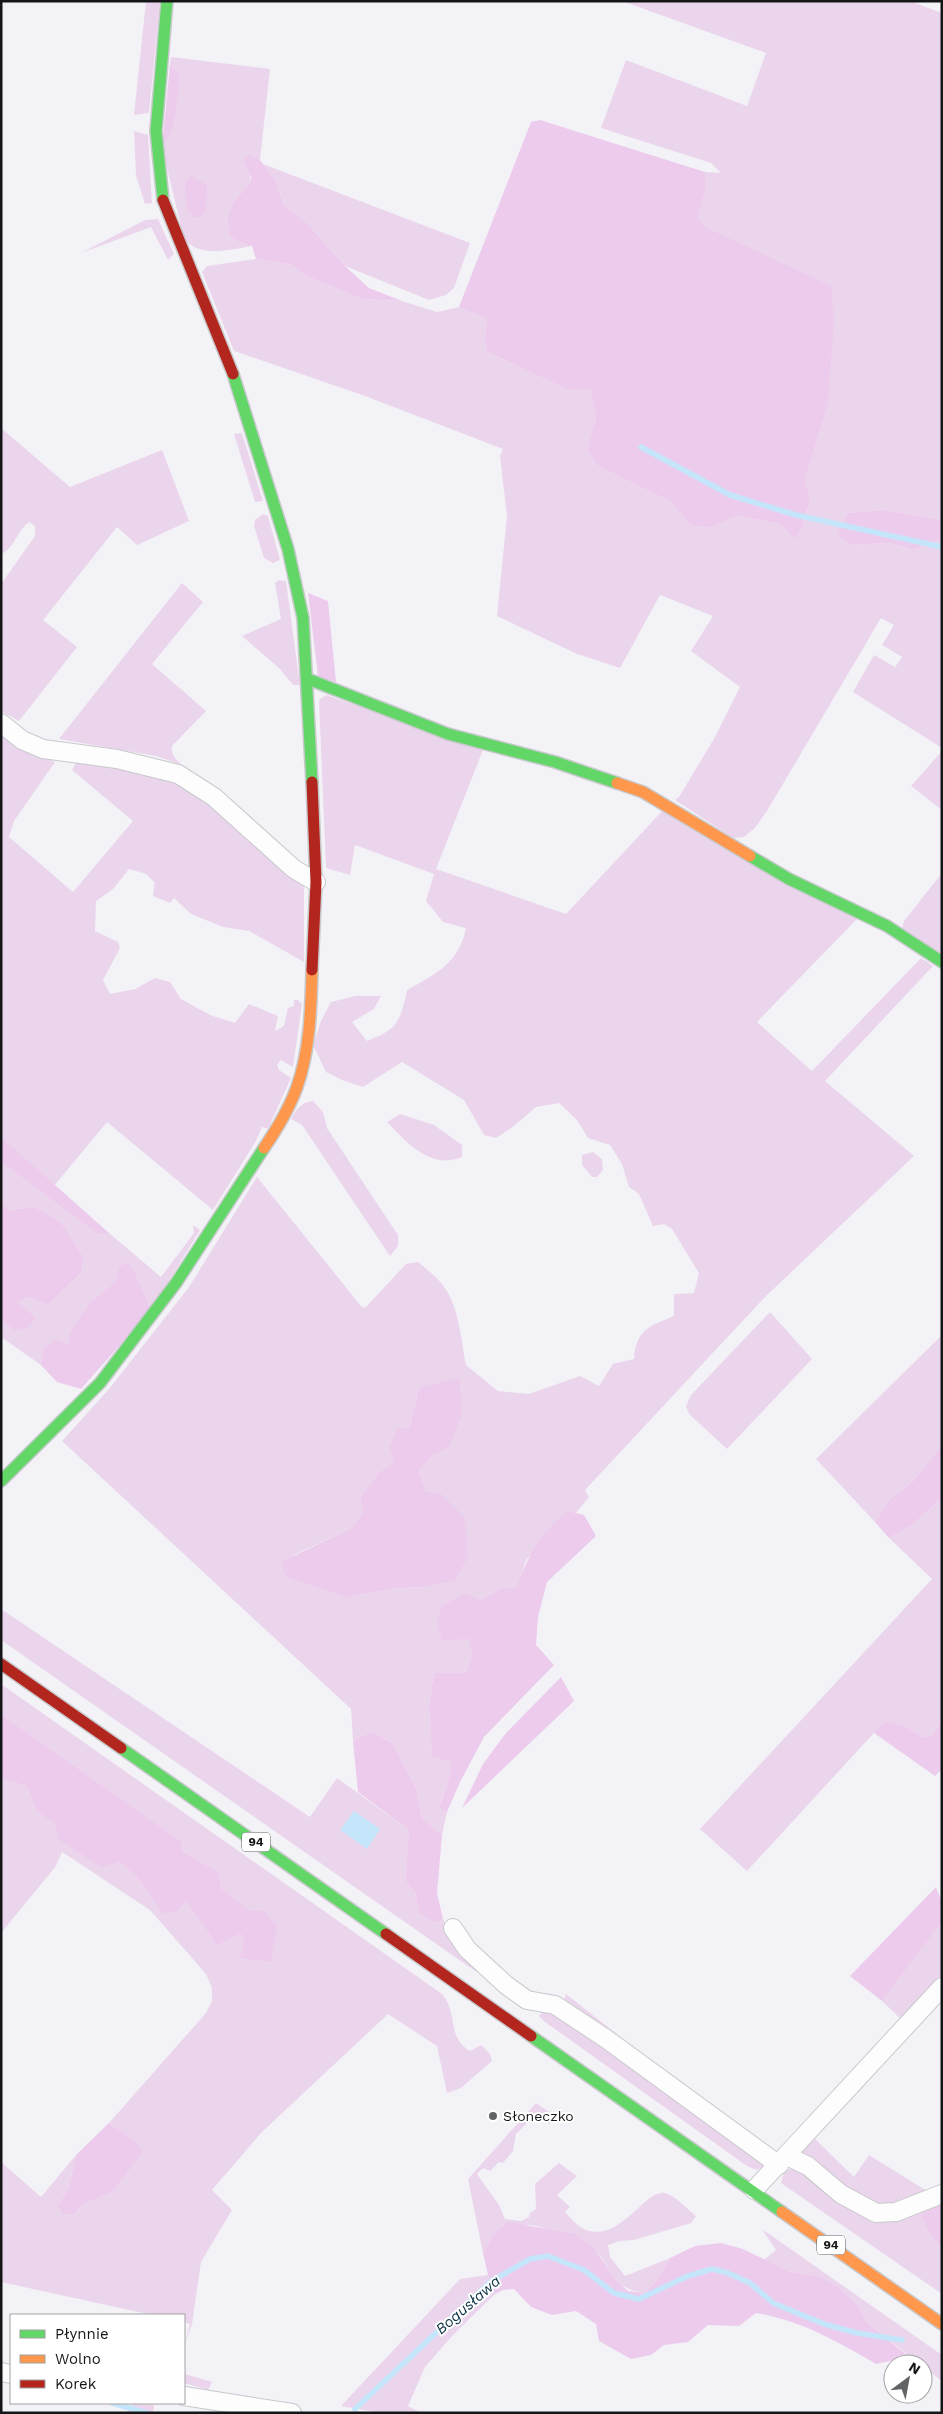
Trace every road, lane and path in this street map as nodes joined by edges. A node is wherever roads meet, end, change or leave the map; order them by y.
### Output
1 (167, 1) edge
2 (308, 679) junction
3 (1, 723) edge
4 (316, 882) junction
5 (942, 962) edge
6 (1, 1481) edge
7 (1, 1664) edge
8 (453, 1928) dead end
9 (942, 1987) edge
10 (783, 2160) junction
11 (754, 2190) junction
12 (942, 2194) edge
13 (942, 2324) edge
14 (185, 2396) edge
15 (292, 2413) edge

1 - 2 street
2 - 4 street
2 - 5 street
3 - 4 street
4 - 6 street
7 - 11 street, 94
8 - 10 street
9 - 10 street
10 - 11 street
10 - 12 street
11 - 13 street, 94
14 - 15 street

